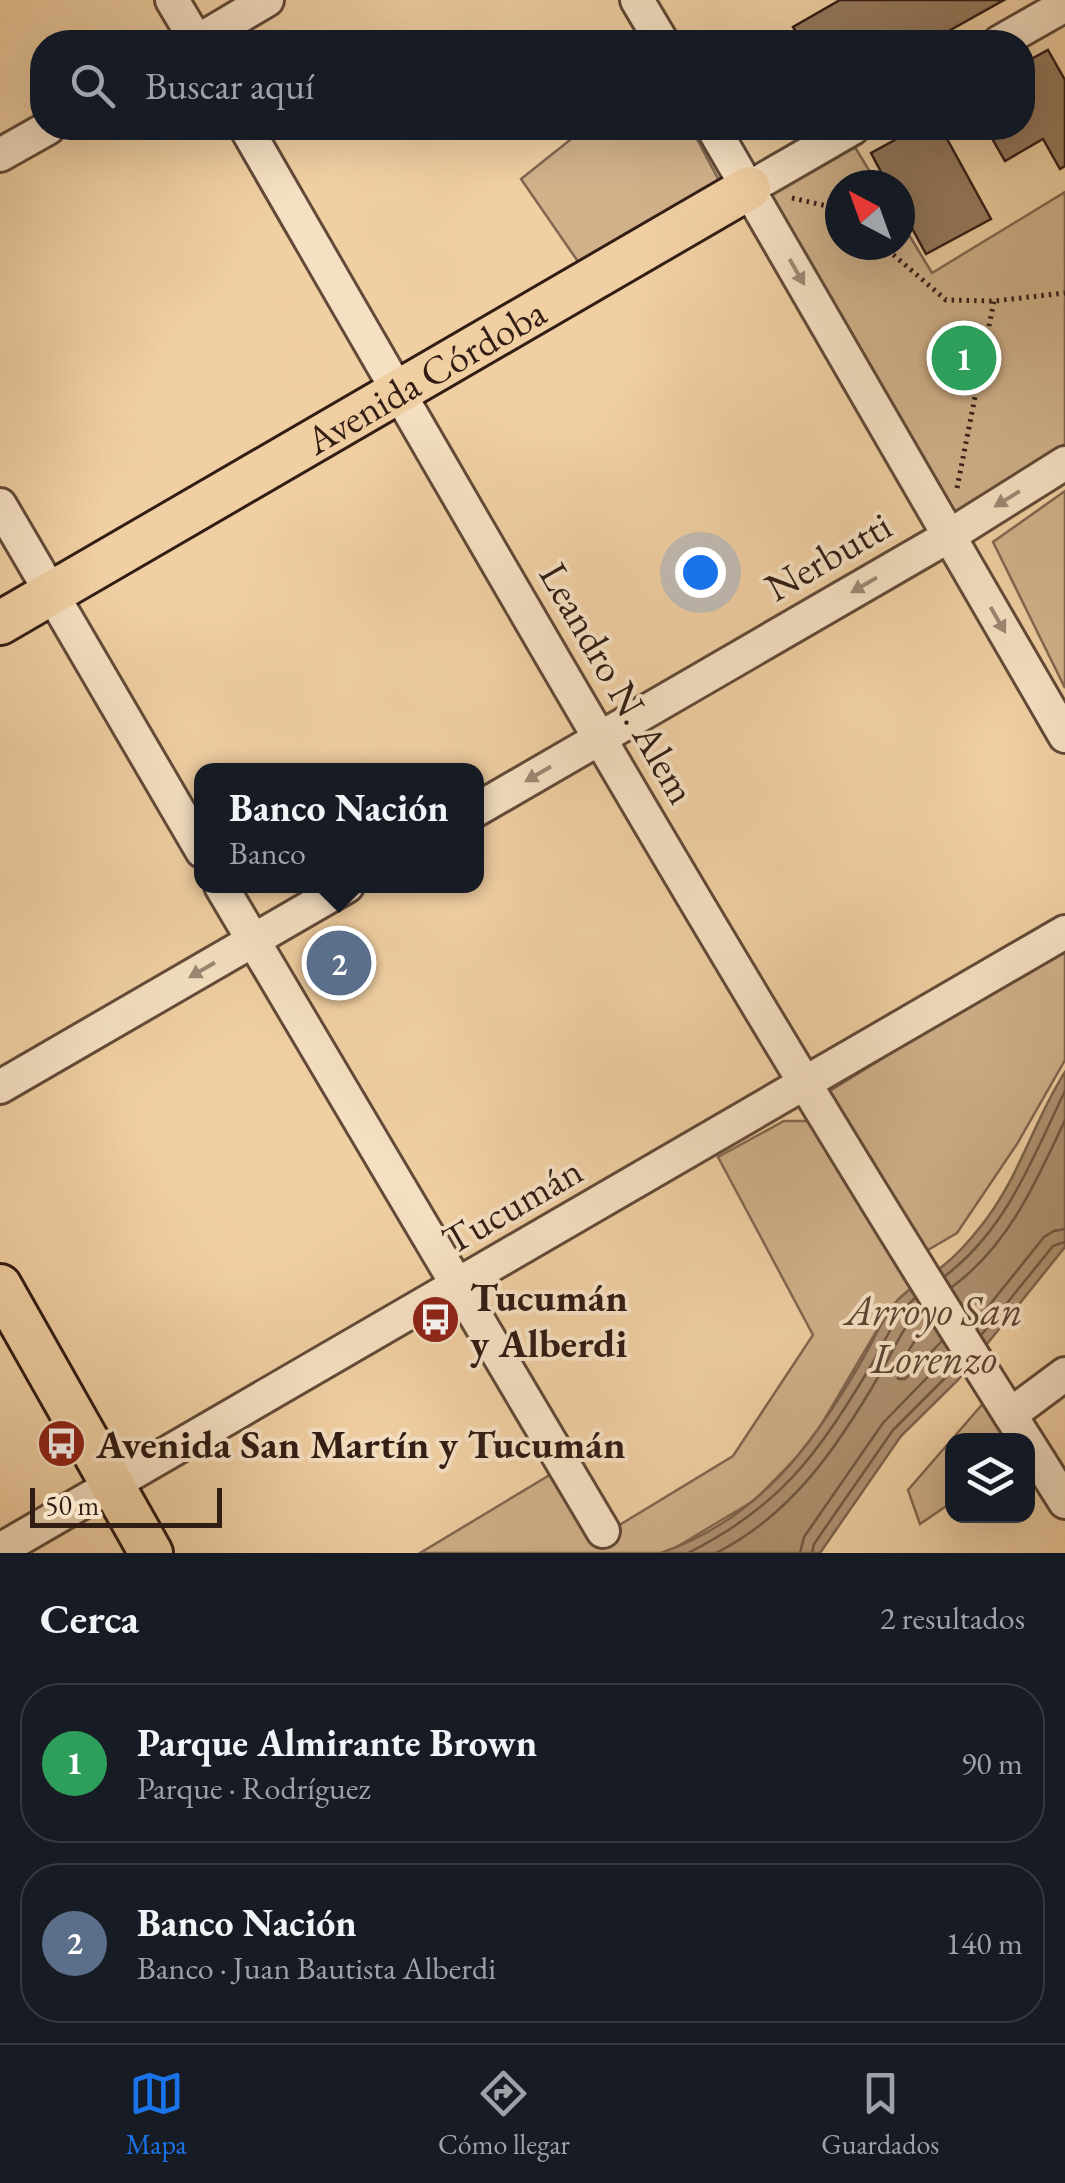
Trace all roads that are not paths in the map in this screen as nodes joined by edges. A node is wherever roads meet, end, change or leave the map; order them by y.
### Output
1 (172, 0) edge
2 (267, 0) edge
3 (637, 0) edge
4 (1065, 5) edge
5 (190, 30) edge
6 (217, 30) edge
7 (655, 30) edge
8 (1021, 30) edge
9 (30, 138) edge
10 (253, 140) edge
11 (719, 140) edge
12 (832, 140) edge
13 (0, 155) edge
14 (748, 188) junction
15 (398, 391) junction
16 (1065, 462) edge
17 (0, 504) edge
18 (949, 536) junction
19 (52, 593) junction
20 (0, 623) edge
21 (1065, 736) edge
22 (600, 738) junction
23 (484, 805) edge
24 (194, 838) edge
25 (225, 893) edge
26 (335, 893) edge
27 (1065, 932) edge
28 (253, 940) junction
29 (807, 1084) junction
30 (0, 1087) edge
31 (0, 1286) edge
32 (456, 1286) junction
33 (1065, 1374) edge
34 (1021, 1433) edge
35 (1035, 1455) edge
36 (111, 1487) junction
37 (1065, 1502) edge
38 (603, 1530) dead end
39 (0, 1550) edge
40 (151, 1553) edge

1 - 5 street
2 - 6 street
3 - 7 street
4 - 8 street
9 - 13 street
10 - 15 street, Leandro N. Alem
11 - 14 street
12 - 14 street, Avenida Córdoba
14 - 15 main road, Avenida Córdoba
14 -> 18 street
15 - 19 main road, Avenida Córdoba
15 - 22 street, Leandro N. Alem
16 -> 18 street, Nerbutti
17 - 19 street
18 -> 21 street
18 -> 22 street, Nerbutti
19 - 20 main road, Avenida Córdoba
19 - 24 street
22 -> 23 street, Nerbutti
22 - 29 street, Leandro N. Alem
25 - 28 street
26 - 28 street
27 - 29 street, Tucumán
28 -> 30 street
28 - 32 street
29 - 32 street, Tucumán
29 - 34 street, Leandro N. Alem
31 - 36 main road
32 - 36 street, Tucumán
32 - 38 street
33 - 34 street
35 - 37 street, Leandro N. Alem
36 - 39 street, Tucumán
36 - 40 main road

